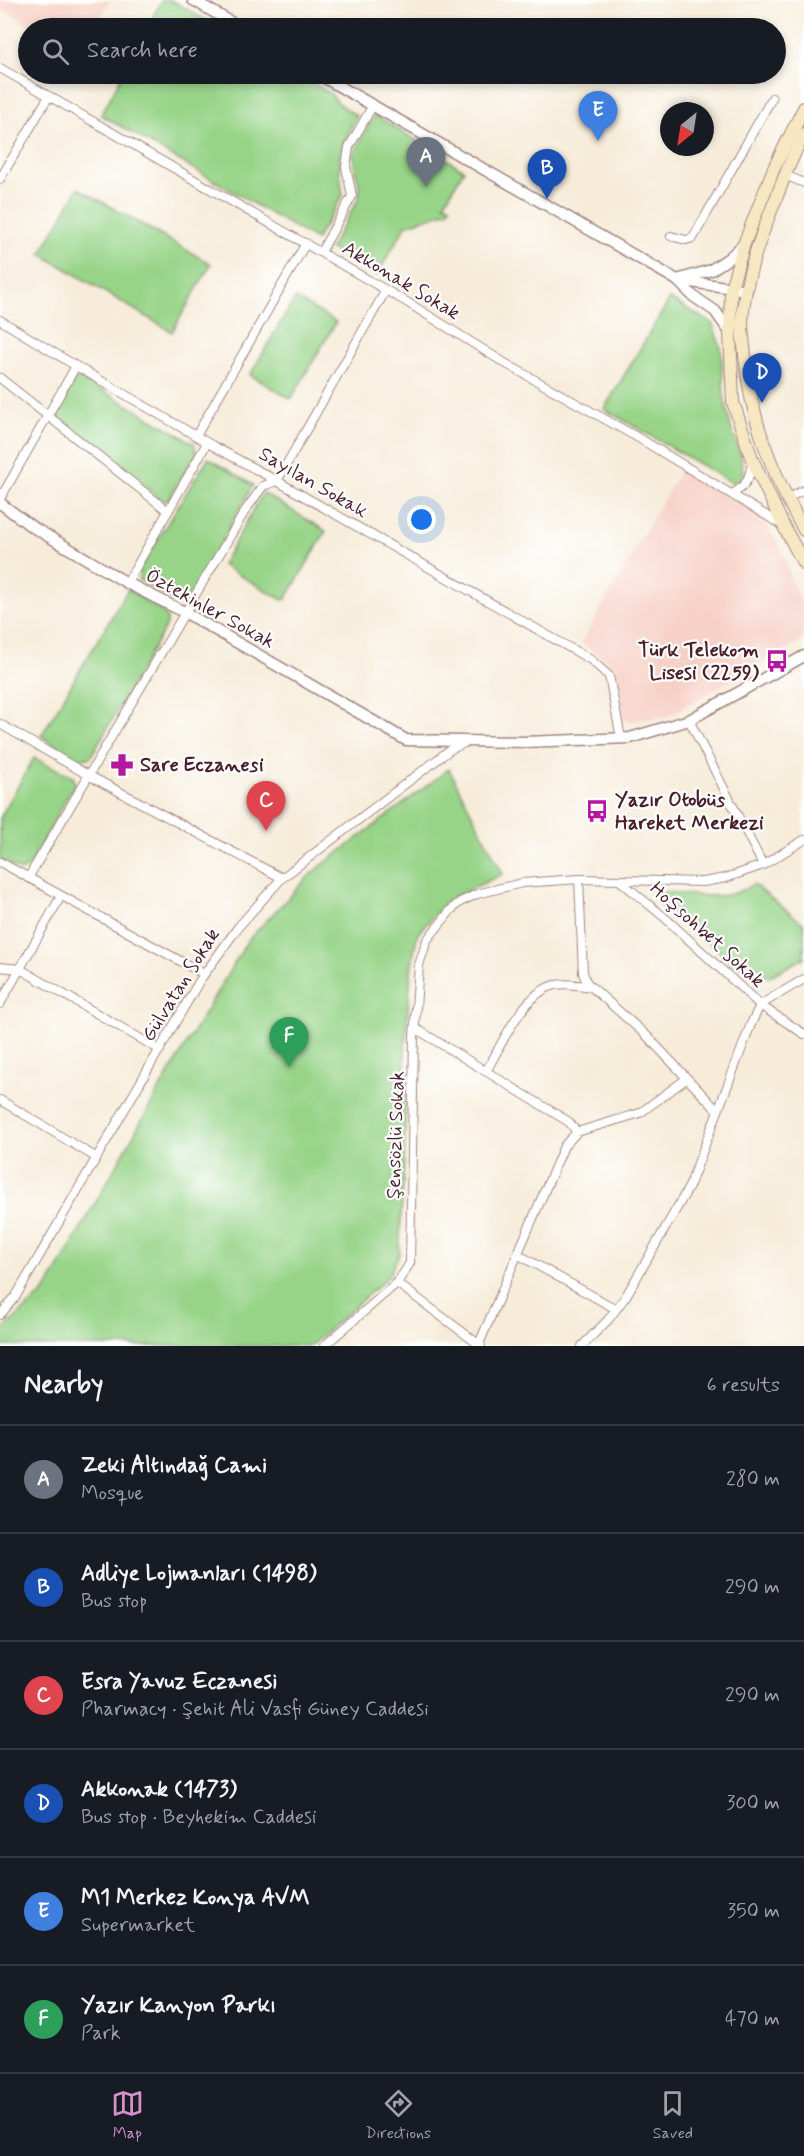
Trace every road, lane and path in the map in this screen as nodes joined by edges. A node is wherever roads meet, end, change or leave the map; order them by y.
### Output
1 (193, 0) edge
2 (224, 18) edge
3 (0, 68) edge
4 (18, 78) edge
5 (28, 84) edge
6 (336, 84) edge
7 (49, 96) junction
8 (772, 98) dead end
9 (373, 105) junction
10 (804, 108) edge
11 (804, 134) edge
12 (785, 176) junction
13 (0, 179) edge
14 (804, 183) edge
15 (671, 237) dead end
16 (306, 243) junction
17 (744, 243) junction
18 (321, 252) junction
19 (677, 280) junction
20 (731, 288) junction
21 (386, 290) junction
22 (747, 290) junction
23 (0, 320) edge
24 (730, 332) junction
25 (76, 366) junction
26 (0, 378) edge
27 (48, 416) junction
28 (196, 436) junction
29 (207, 442) junction
30 (752, 459) junction
31 (277, 481) junction
32 (804, 490) edge
33 (732, 494) junction
34 (786, 499) junction
35 (0, 501) edge
36 (168, 511) junction
37 (783, 525) junction
38 (804, 530) edge
39 (804, 564) edge
40 (127, 583) junction
41 (186, 613) junction
42 (804, 656) edge
43 (689, 720) junction
44 (0, 724) edge
45 (621, 738) junction
46 (467, 742) junction
47 (88, 775) junction
48 (804, 840) edge
49 (0, 862) edge
50 (763, 864) junction
51 (28, 878) junction
52 (282, 878) junction
53 (579, 879) junction
54 (619, 880) junction
55 (62, 896) junction
56 (0, 967) edge
57 (20, 969) junction
58 (204, 974) junction
59 (804, 979) edge
60 (592, 987) junction
61 (0, 1004) edge
62 (760, 1005) junction
63 (415, 1028) junction
64 (804, 1034) edge
65 (160, 1050) junction
66 (487, 1070) junction
67 (686, 1079) junction
68 (0, 1100) edge
69 (718, 1110) junction
70 (577, 1132) junction
71 (97, 1158) junction
72 (517, 1254) junction
73 (397, 1283) junction
74 (616, 1309) junction
75 (0, 1315) edge
76 (480, 1345) edge
77 (324, 1346) edge
78 (582, 1346) edge

1 - 2 street
3 - 4 street, Akkonak Sokak
5 - 7 street, Akkonak Sokak
6 - 9 street
7 - 13 street
7 - 16 street, Akkonak Sokak
8 - 15 street
9 - 18 street
9 - 19 street
10 - 17 main road
11 - 12 main road
12 - 14 street
12 - 22 main road
16 - 18 street, Akkonak Sokak
16 - 28 street
17 - 19 street
17 - 20 main road
18 - 21 street, Akkonak Sokak
19 - 20 street
19 - 24 street
20 - 22 street
20 - 24 main road
21 - 31 street
21 - 33 street, Akkonak Sokak
22 - 34 main road
23 - 25 street, Sayılan Sokak
24 - 30 main road
25 - 27 street
25 - 28 street, Sayılan Sokak
26 - 27 street
27 - 35 street
27 - 36 street
28 - 29 street, Sayılan Sokak
29 - 31 street, Sayılan Sokak
29 - 36 street
30 - 33 street
30 - 37 main road
31 - 41 street
31 - 45 street, Sayılan Sokak
32 - 34 street
33 - 37 street, Akkonak Sokak
34 - 38 main road
35 - 40 street, Öztekinler Sokak
36 - 40 street
37 - 39 main road
40 - 41 street, Öztekinler Sokak
41 - 46 street, Öztekinler Sokak
41 - 47 street
42 - 43 street
43 - 45 street
43 - 50 street
44 - 47 street
45 - 46 street
46 - 52 street, Gülvatan Sokak
47 - 51 street
47 - 52 street
48 - 50 street
49 - 51 street
50 - 54 street
51 - 55 street
52 - 58 street, Gülvatan Sokak
53 - 54 street
53 - 60 street
53 - 63 street, Şensözlü Sokak
54 - 62 street, Hoşsohbet Sokak
55 - 57 street
55 - 58 street
56 - 57 street
57 - 61 street
57 - 65 street
58 - 65 street, Gülvatan Sokak
59 - 62 street
60 - 66 street
60 - 67 street
62 - 64 street, Hoşsohbet Sokak
62 - 69 street
63 - 66 street
63 - 73 street, Şensözlü Sokak
65 - 71 street, Gülvatan Sokak
66 - 70 street
67 - 69 street
67 - 70 street
68 - 71 street
69 - 74 street
70 - 72 street
71 - 75 street, Gülvatan Sokak
72 - 74 street
72 - 76 street
73 - 76 street
73 - 77 street, Şensözlü Sokak
74 - 78 street

